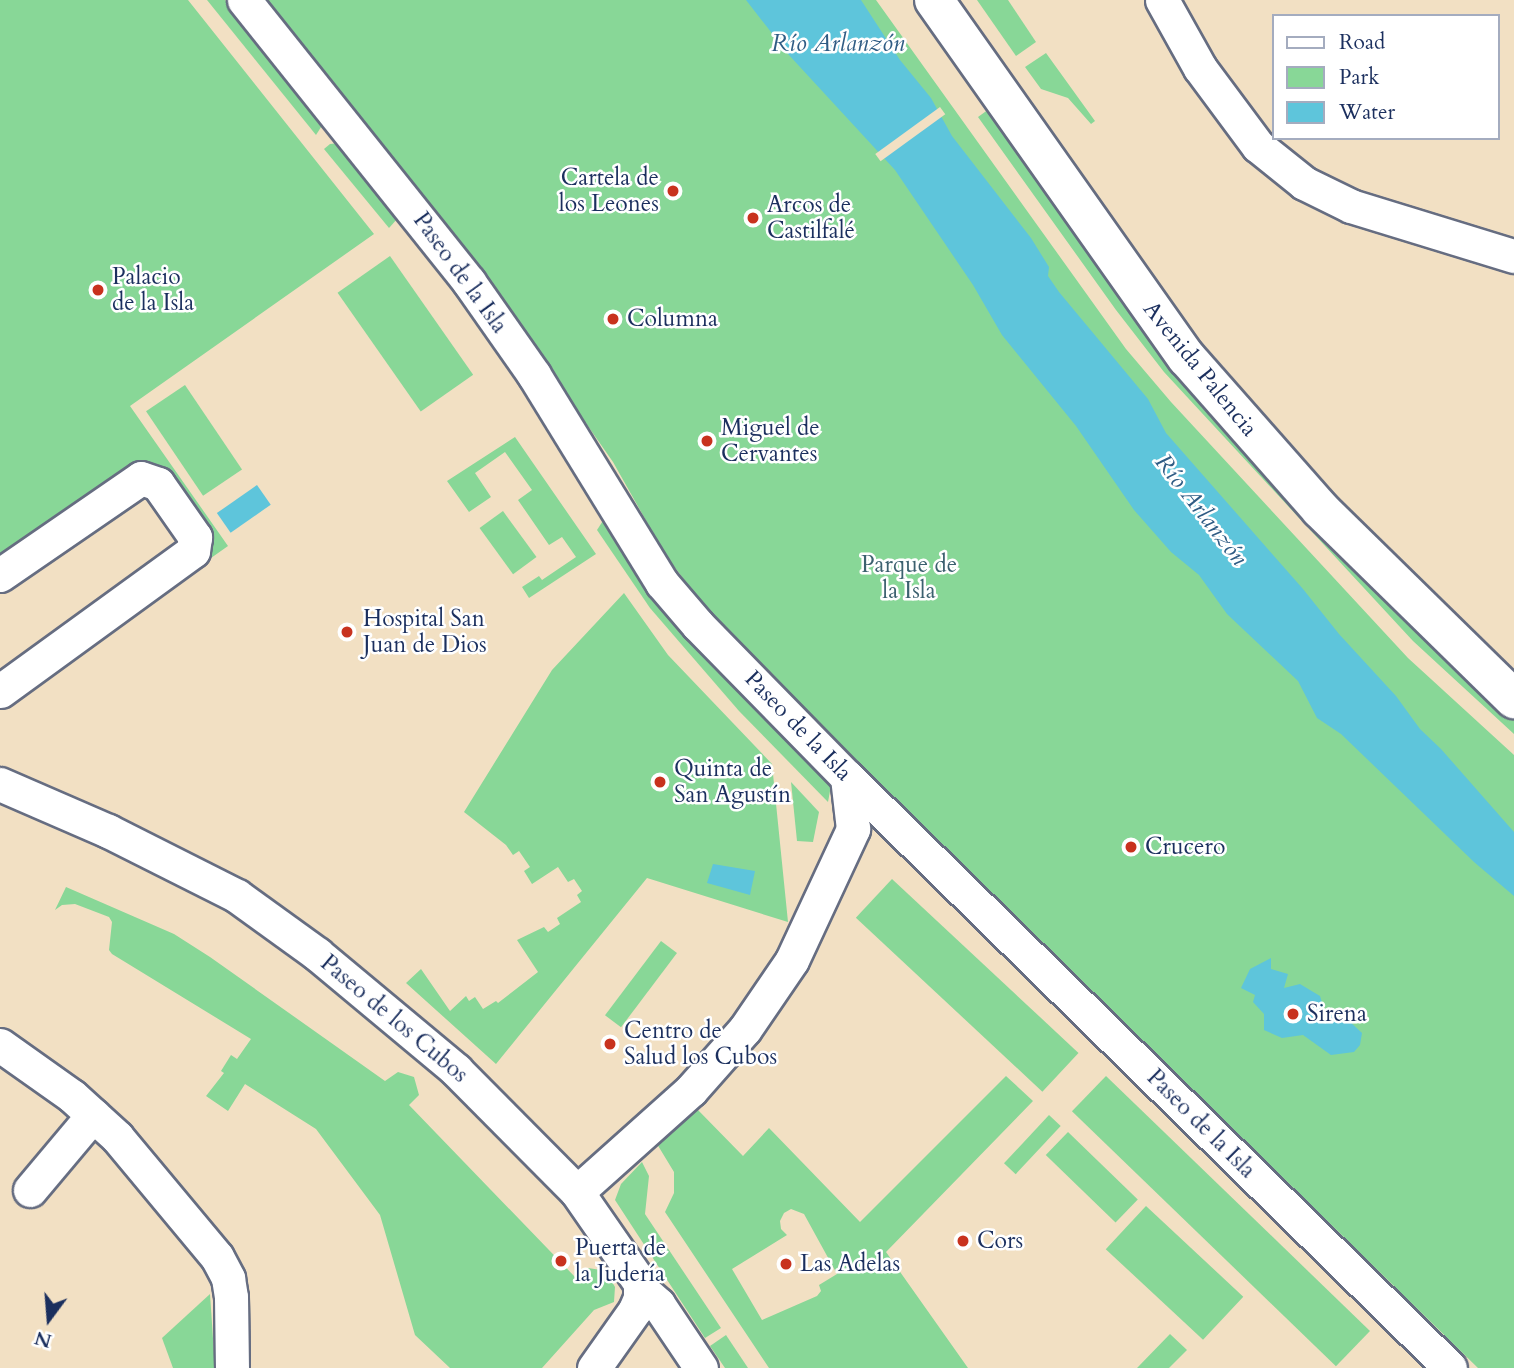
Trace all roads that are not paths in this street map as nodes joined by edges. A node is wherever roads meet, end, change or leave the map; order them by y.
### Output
1 (244, 0) edge
2 (934, 0) edge
3 (1162, 0) edge
4 (1514, 256) edge
5 (0, 575) edge
6 (0, 691) edge
7 (1514, 699) edge
8 (848, 777) junction
9 (0, 784) edge
10 (886, 814) junction
11 (853, 829) junction
12 (1, 1048) edge
13 (93, 1115) junction
14 (30, 1190) dead end
15 (577, 1192) junction
16 (641, 1289) junction
17 (1436, 1363) edge
18 (232, 1368) edge
19 (595, 1368) edge
20 (701, 1368) edge

1 - 8 street, Paseo de la Isla
2 - 7 highway, Avenida Palencia
3 - 4 street
5 - 6 street
8 - 10 street, Paseo de la Isla
8 - 11 street
9 - 15 street, Paseo de los Cubos
10 - 11 street
10 - 17 street, Paseo de la Isla
11 - 15 street
12 - 13 street
13 - 14 street
13 - 18 street
15 - 16 street, Paseo de los Cubos
16 - 19 street
16 - 20 street, Paseo de los Cubos

